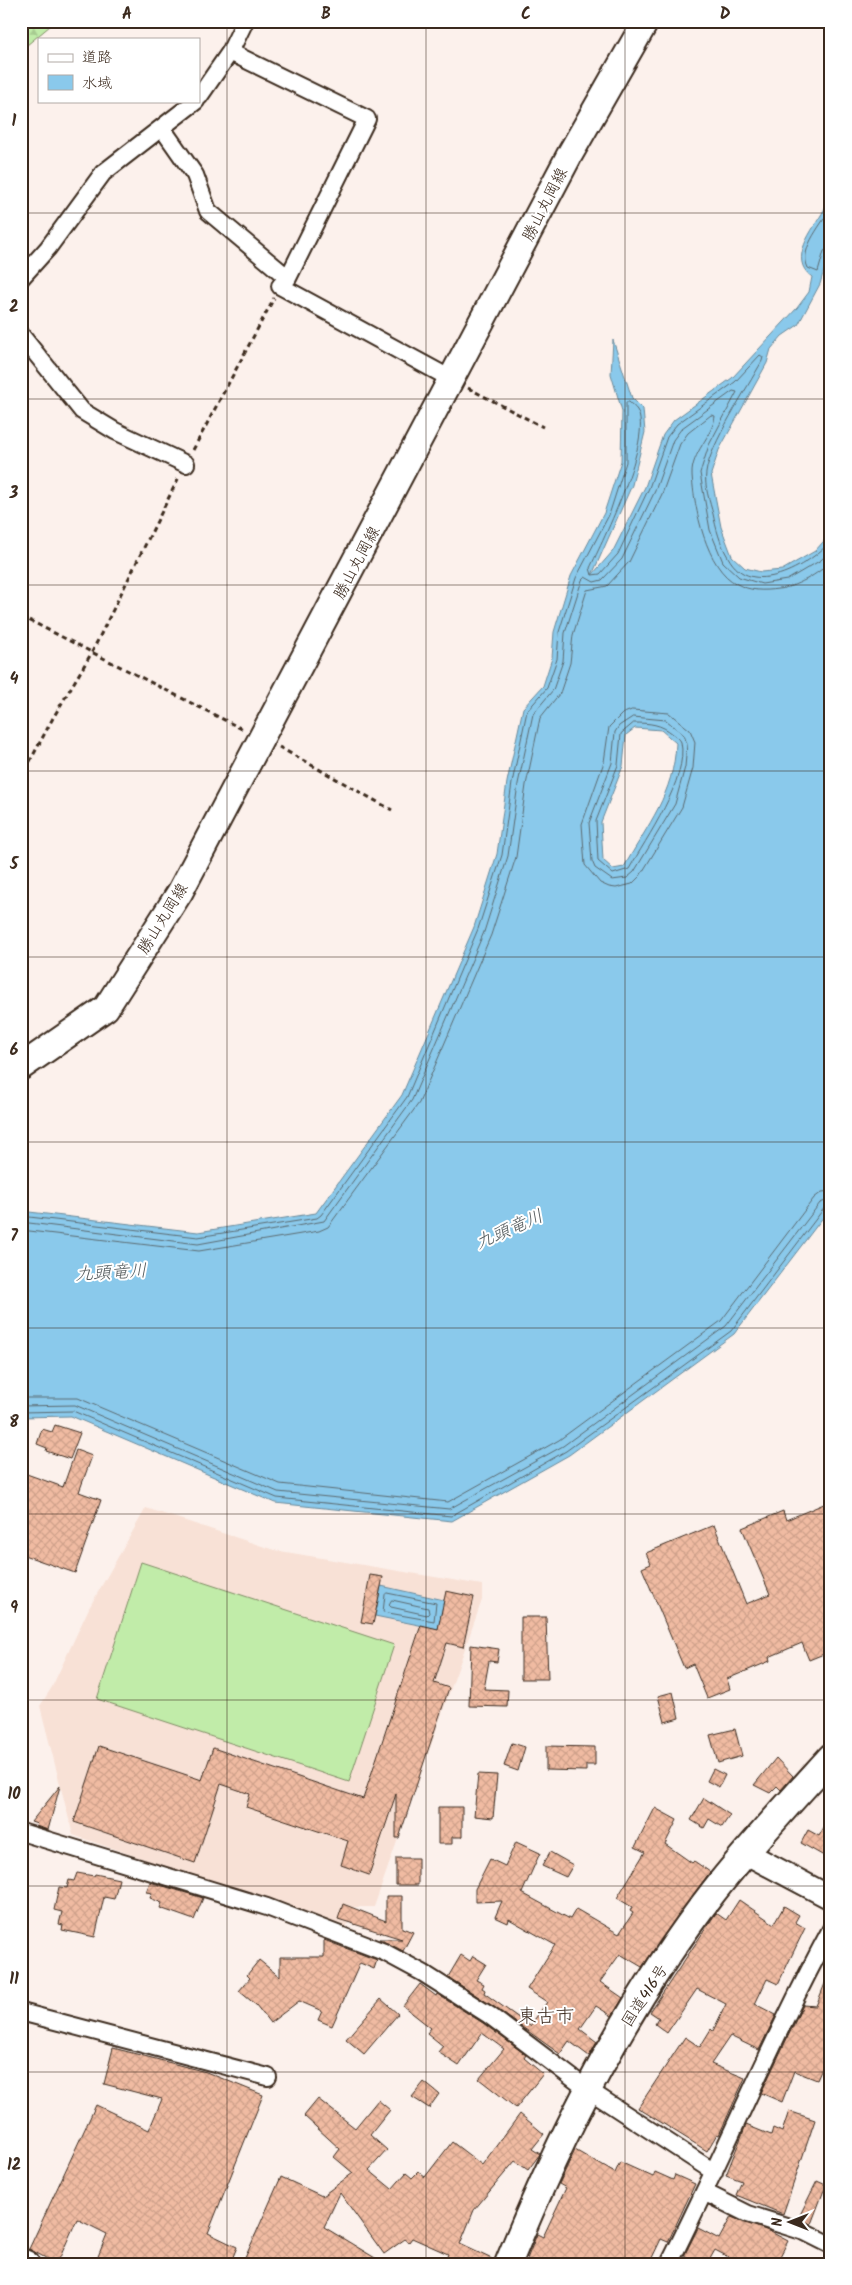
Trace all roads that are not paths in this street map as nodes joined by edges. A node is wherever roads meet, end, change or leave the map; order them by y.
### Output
1 (245, 21) edge
2 (646, 21) edge
3 (230, 52) junction
4 (200, 96) edge
5 (195, 102) edge
6 (162, 128) junction
7 (21, 278) edge
8 (284, 282) junction
9 (21, 336) edge
10 (452, 380) junction
11 (186, 464) road end
12 (21, 1067) edge
13 (831, 1757) edge
14 (21, 1832) edge
15 (746, 1853) junction
16 (831, 1898) edge
17 (831, 1928) edge
18 (21, 2012) edge
19 (268, 2077) dead end
20 (587, 2089) junction
21 (714, 2172) junction
22 (704, 2192) junction
23 (831, 2245) edge
24 (21, 2262) edge
25 (26, 2264) edge
26 (508, 2264) edge
27 (669, 2264) edge

1 - 3 street
2 - 10 main road, 勝山丸岡線
3 - 4 street
3 - 8 street
5 - 6 street
6 - 7 street
6 - 8 street
8 - 10 street
9 - 11 street
10 - 12 main road, 勝山丸岡線
13 - 15 highway, 国道416号
14 - 20 street
15 - 16 main road
15 - 20 highway, 国道416号
17 - 21 street
18 - 19 street
20 - 21 street
20 - 26 highway, 国道416号
21 - 22 street
22 - 23 street
22 - 27 street
24 - 25 highway

